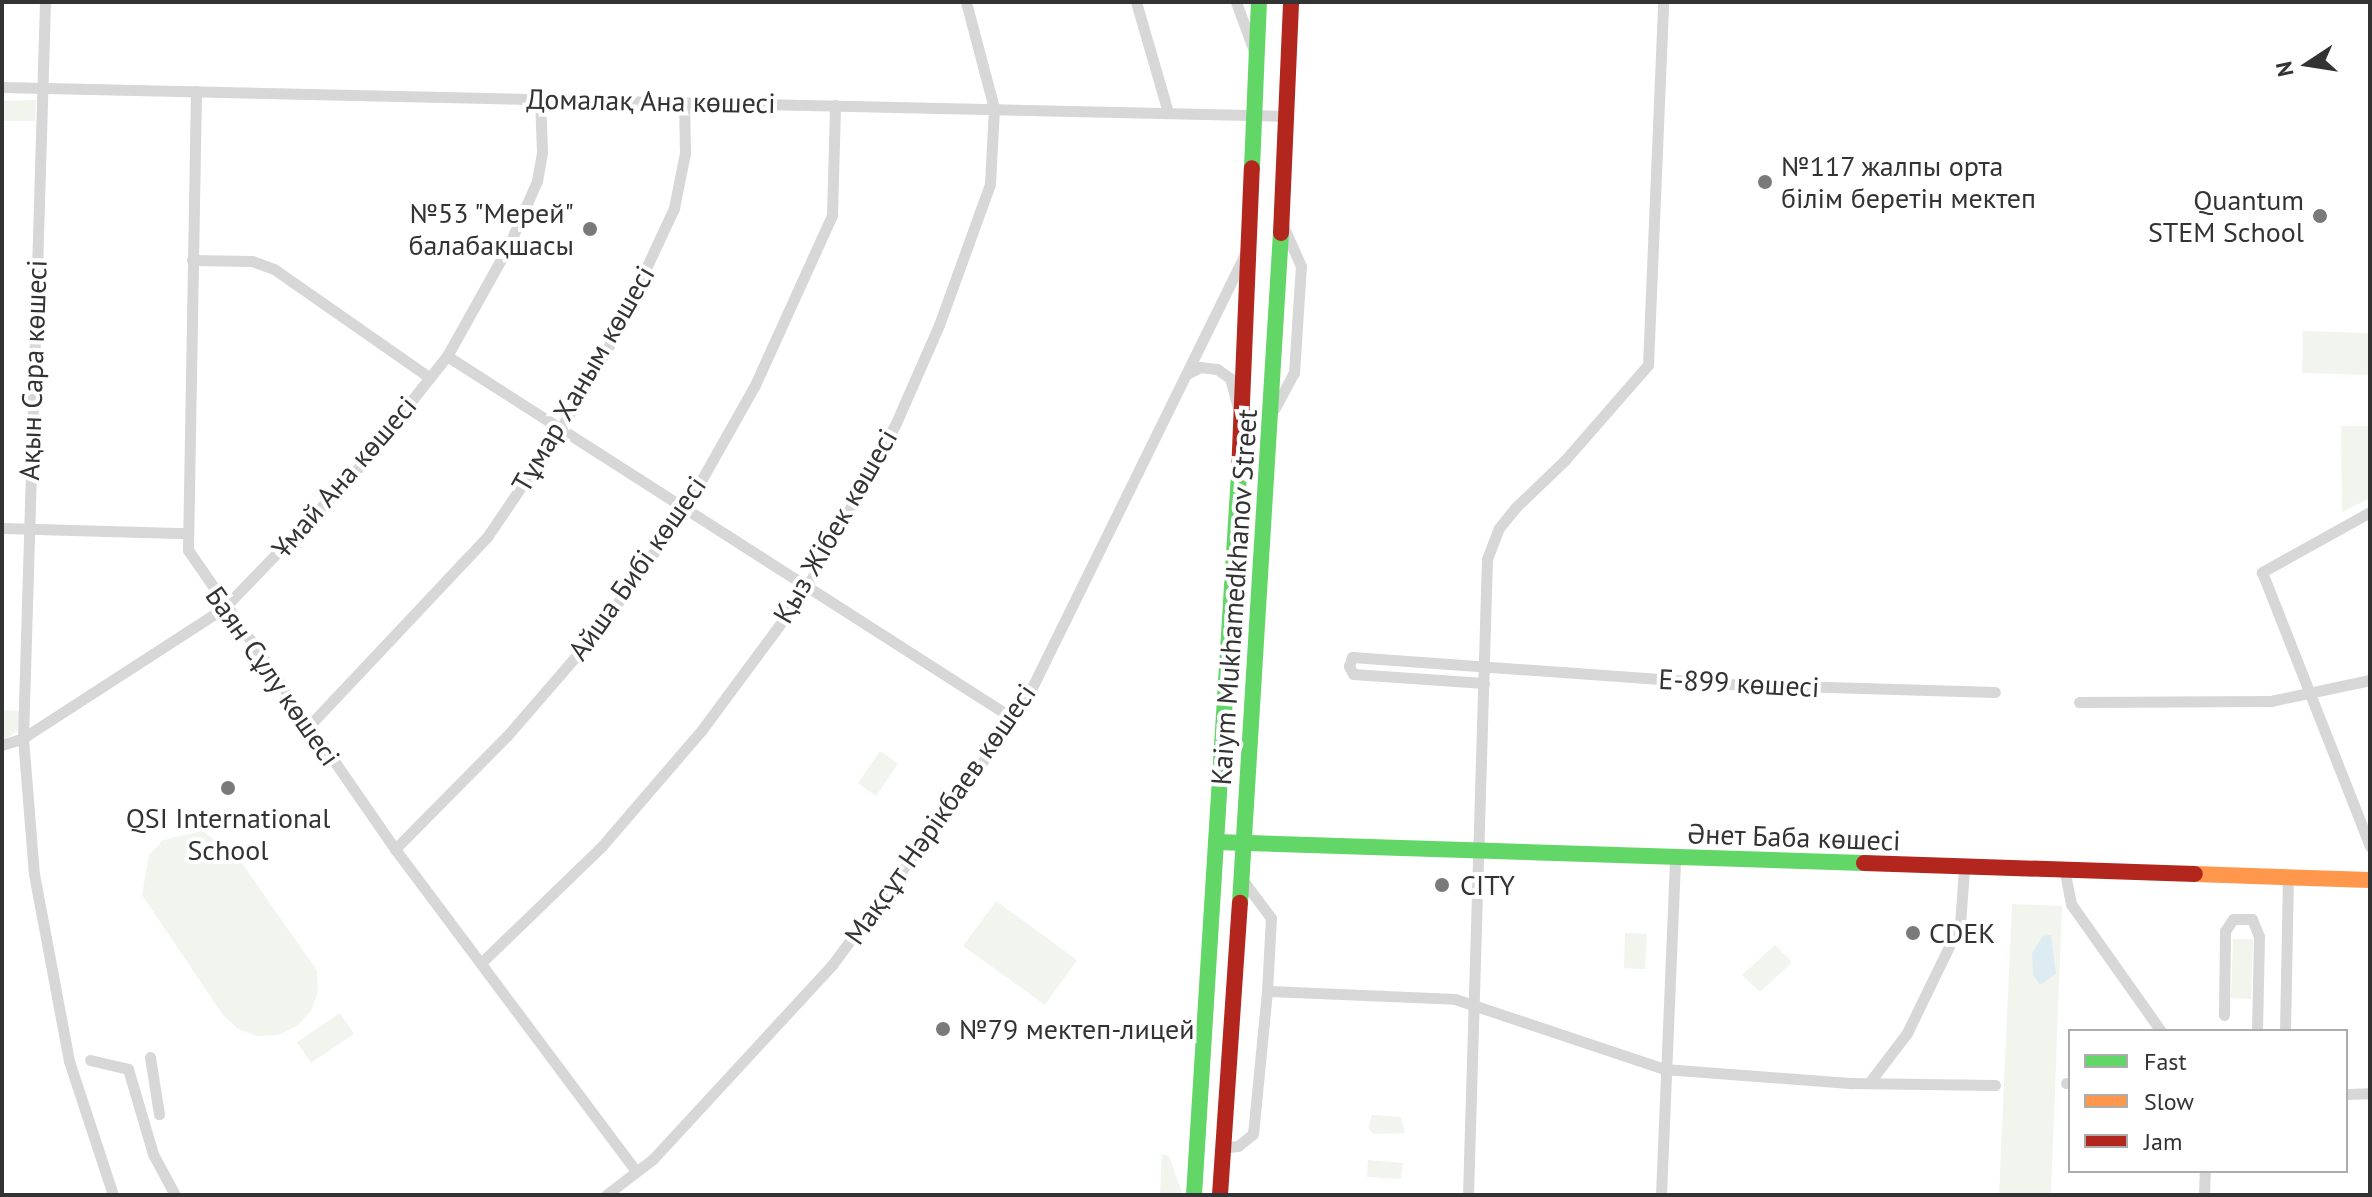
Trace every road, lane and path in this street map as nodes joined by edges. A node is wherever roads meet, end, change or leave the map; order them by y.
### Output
1 (45, 2) edge
2 (966, 2) edge
3 (1136, 2) edge
4 (1236, 2) edge
5 (1259, 2) edge
6 (1291, 2) edge
7 (1663, 2) edge
8 (1258, 60) junction
9 (6, 89) edge
10 (42, 90) junction
11 (196, 91) junction
12 (540, 98) junction
13 (684, 102) junction
14 (835, 105) junction
15 (994, 108) junction
16 (1168, 112) junction
17 (1257, 115) junction
18 (1288, 116) junction
19 (1251, 242) junction
20 (192, 260) junction
21 (447, 356) junction
22 (1187, 375) junction
23 (430, 378) junction
24 (1242, 420) junction
25 (561, 428) junction
26 (684, 511) junction
27 (2370, 512) edge
28 (2, 528) edge
29 (26, 528) junction
30 (186, 533) junction
31 (806, 589) junction
32 (224, 608) junction
33 (1483, 667) junction
34 (2370, 680) edge
35 (1484, 689) junction
36 (1995, 692) dead end
37 (2311, 697) junction
38 (2079, 702) dead end
39 (1014, 719) junction
40 (308, 727) junction
41 (23, 738) junction
42 (2, 745) edge
43 (1216, 842) junction
44 (1244, 843) junction
45 (2370, 846) edge
46 (395, 849) junction
47 (1477, 851) junction
48 (1675, 858) junction
49 (1964, 870) junction
50 (2065, 873) junction
51 (2288, 878) junction
52 (1242, 879) junction
53 (2370, 880) edge
54 (483, 961) junction
55 (1267, 991) junction
56 (1472, 1007) junction
57 (2224, 1015) dead end
58 (2160, 1029) edge
59 (2257, 1029) edge
60 (2285, 1029) edge
61 (150, 1057) dead end
62 (90, 1060) dead end
63 (1664, 1069) junction
64 (1869, 1083) junction
65 (1995, 1085) dead end
66 (2370, 1093) edge
67 (2348, 1094) edge
68 (159, 1114) dead end
69 (1223, 1148) junction
70 (634, 1169) junction
71 (2205, 1173) edge
72 (113, 1195) edge
73 (175, 1195) edge
74 (606, 1195) edge
75 (1194, 1195) edge
76 (1220, 1195) edge
77 (1468, 1195) edge
78 (1661, 1195) edge
79 (2204, 1195) edge

1 - 10 street, Ақын Сара көшесі
2 - 15 street, Қыз Жібек көшесі
3 - 16 street
4 - 8 street
5 - 8 main road, Kaiym Mukhamedkhanov Street
6 - 18 main road, Kaiym Mukhamedkhanov Street
7 - 33 street
8 - 17 main road, Kaiym Mukhamedkhanov Street
9 - 10 street, Домалақ Ана көшесі
10 - 11 street, Домалақ Ана көшесі
10 - 29 street, Ақын Сара көшесі
11 - 12 street, Домалақ Ана көшесі
11 - 20 street, Баян Сұлу көшесі
12 - 13 street, Домалақ Ана көшесі
12 - 21 street, Ұмай Ана көшесі
13 - 14 street, Домалақ Ана көшесі
13 - 25 street, Тұмар Ханым көшесі
14 - 15 street, Домалақ Ана көшесі
14 - 26 street, Айша Бибі көшесі
15 - 16 street, Домалақ Ана көшесі
15 - 31 street, Қыз Жібек көшесі
16 - 17 street, Домалақ Ана көшесі
17 - 18 street, Домалақ Ана көшесі
17 - 19 main road, Kaiym Mukhamedkhanov Street
18 - 44 main road, Kaiym Mukhamedkhanov Street
19 - 22 street, Мақсұт Нәрікбаев көшесі
19 - 24 main road, Kaiym Mukhamedkhanov Street
20 - 23 street
20 - 30 street, Баян Сұлу көшесі
21 - 23 street, Ұмай Ана көшесі
21 - 25 street
22 - 24 street
22 - 39 street, Мақсұт Нәрікбаев көшесі
23 - 32 street, Ұмай Ана көшесі
24 - 43 main road, Kaiym Mukhamedkhanov Street
25 - 26 street
25 - 40 street, Тұмар Ханым көшесі
26 - 31 street
26 - 46 street, Айша Бибі көшесі
27 - 37 street
28 - 29 street
29 - 30 street
29 - 41 street, Ақын Сара көшесі
30 - 32 street, Баян Сұлу көшесі
31 - 39 street
31 - 54 street, Қыз Жібек көшесі
32 - 40 street, Баян Сұлу көшесі
32 - 41 street, Ұмай Ана көшесі
33 - 35 street
33 - 35 street, Е-899 көшесі
33 - 36 street, Е-899 көшесі
34 - 37 street
35 - 47 street
37 - 38 street
37 - 45 street
39 - 70 street, Мақсұт Нәрікбаев көшесі
40 - 46 street, Баян Сұлу көшесі
41 - 42 street, Ұмай Ана көшесі
41 - 72 street, Ақын Сара көшесі
43 - 44 main road, Әнет Баба көшесі
43 - 75 main road, Kaiym Mukhamedkhanov Street
44 - 47 main road, Әнет Баба көшесі
44 - 52 main road, Kaiym Mukhamedkhanov Street
46 - 54 street, Баян Сұлу көшесі
47 - 48 main road, Әнет Баба көшесі
47 - 56 street
48 - 49 main road, Әнет Баба көшесі
48 - 63 street
49 - 50 main road, Әнет Баба көшесі
49 - 64 street
50 - 51 main road, Әнет Баба көшесі
50 - 58 street
51 - 53 main road, Әнет Баба көшесі
51 - 60 street
52 - 55 street
52 - 69 main road, Kaiym Mukhamedkhanov Street
54 - 70 street, Баян Сұлу көшесі
55 - 56 street
55 - 69 street
56 - 63 street
56 - 77 street
57 - 59 street
61 - 68 street
62 - 73 street
63 - 64 street
63 - 78 street
64 - 65 street
66 - 67 street
69 - 76 main road, Kaiym Mukhamedkhanov Street
70 - 74 street, Мақсұт Нәрікбаев көшесі
71 - 79 street

